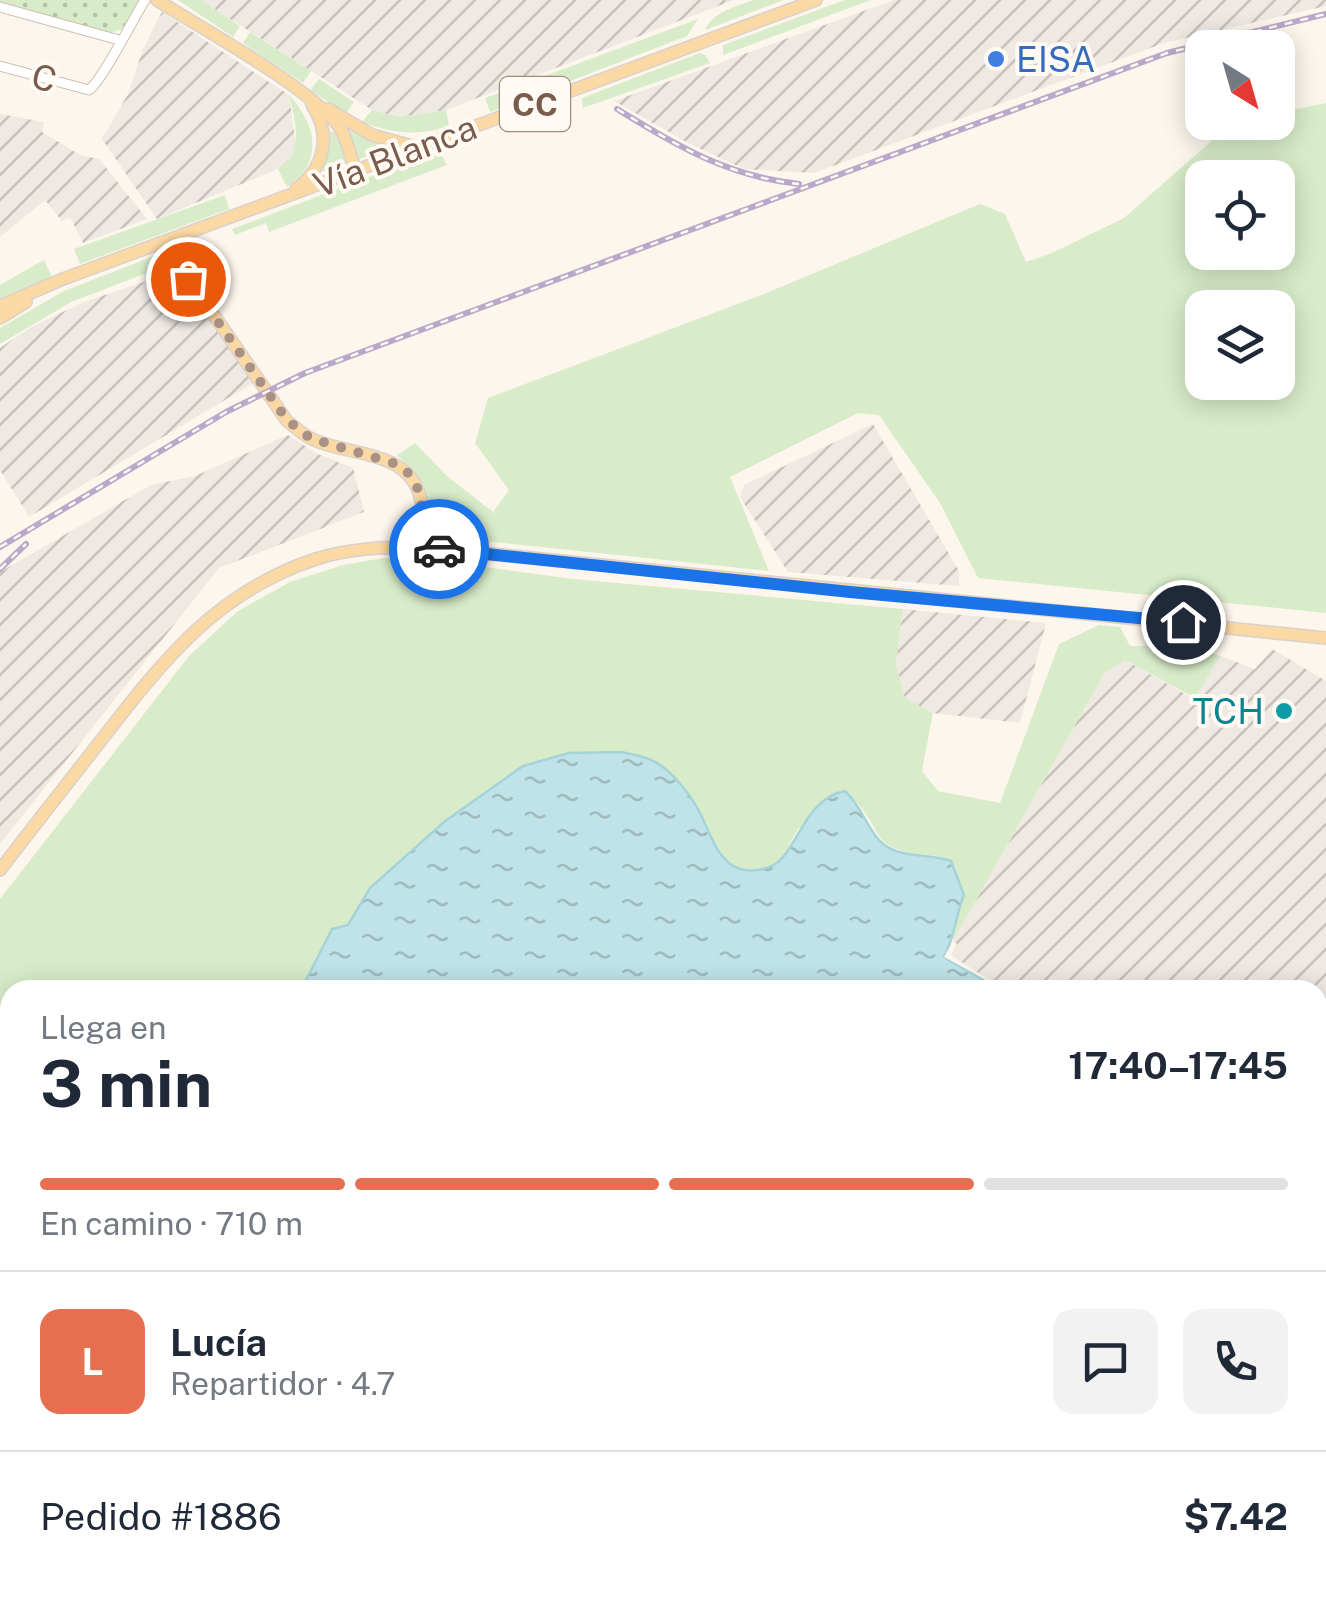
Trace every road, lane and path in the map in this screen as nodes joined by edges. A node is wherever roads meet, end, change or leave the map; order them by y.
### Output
1 (145, 0) edge
2 (158, 0) edge
3 (816, 0) edge
4 (0, 7) edge
5 (119, 40) junction
6 (0, 66) edge
7 (299, 91) junction
8 (418, 147) junction
9 (356, 172) junction
10 (284, 198) junction
11 (164, 243) junction
12 (88, 271) junction
13 (0, 306) edge
14 (0, 318) edge
15 (422, 547) junction
16 (1326, 638) edge
17 (0, 870) edge

1 - 5 street
2 - 7 main road
3 - 8 main road, Vía Blanca / CC
4 - 5 street
5 - 6 street, C
7 - 8 main road
7 - 9 main road
7 - 10 main road
8 - 9 main road, Vía Blanca / CC
9 - 10 main road, Vía Blanca
10 - 11 main road, Vía Blanca
11 - 12 main road, Vía Blanca
11 - 15 main road
12 - 13 main road, Vía Blanca
12 - 14 main road, Vía Blanca
15 - 16 main road
15 - 17 main road

